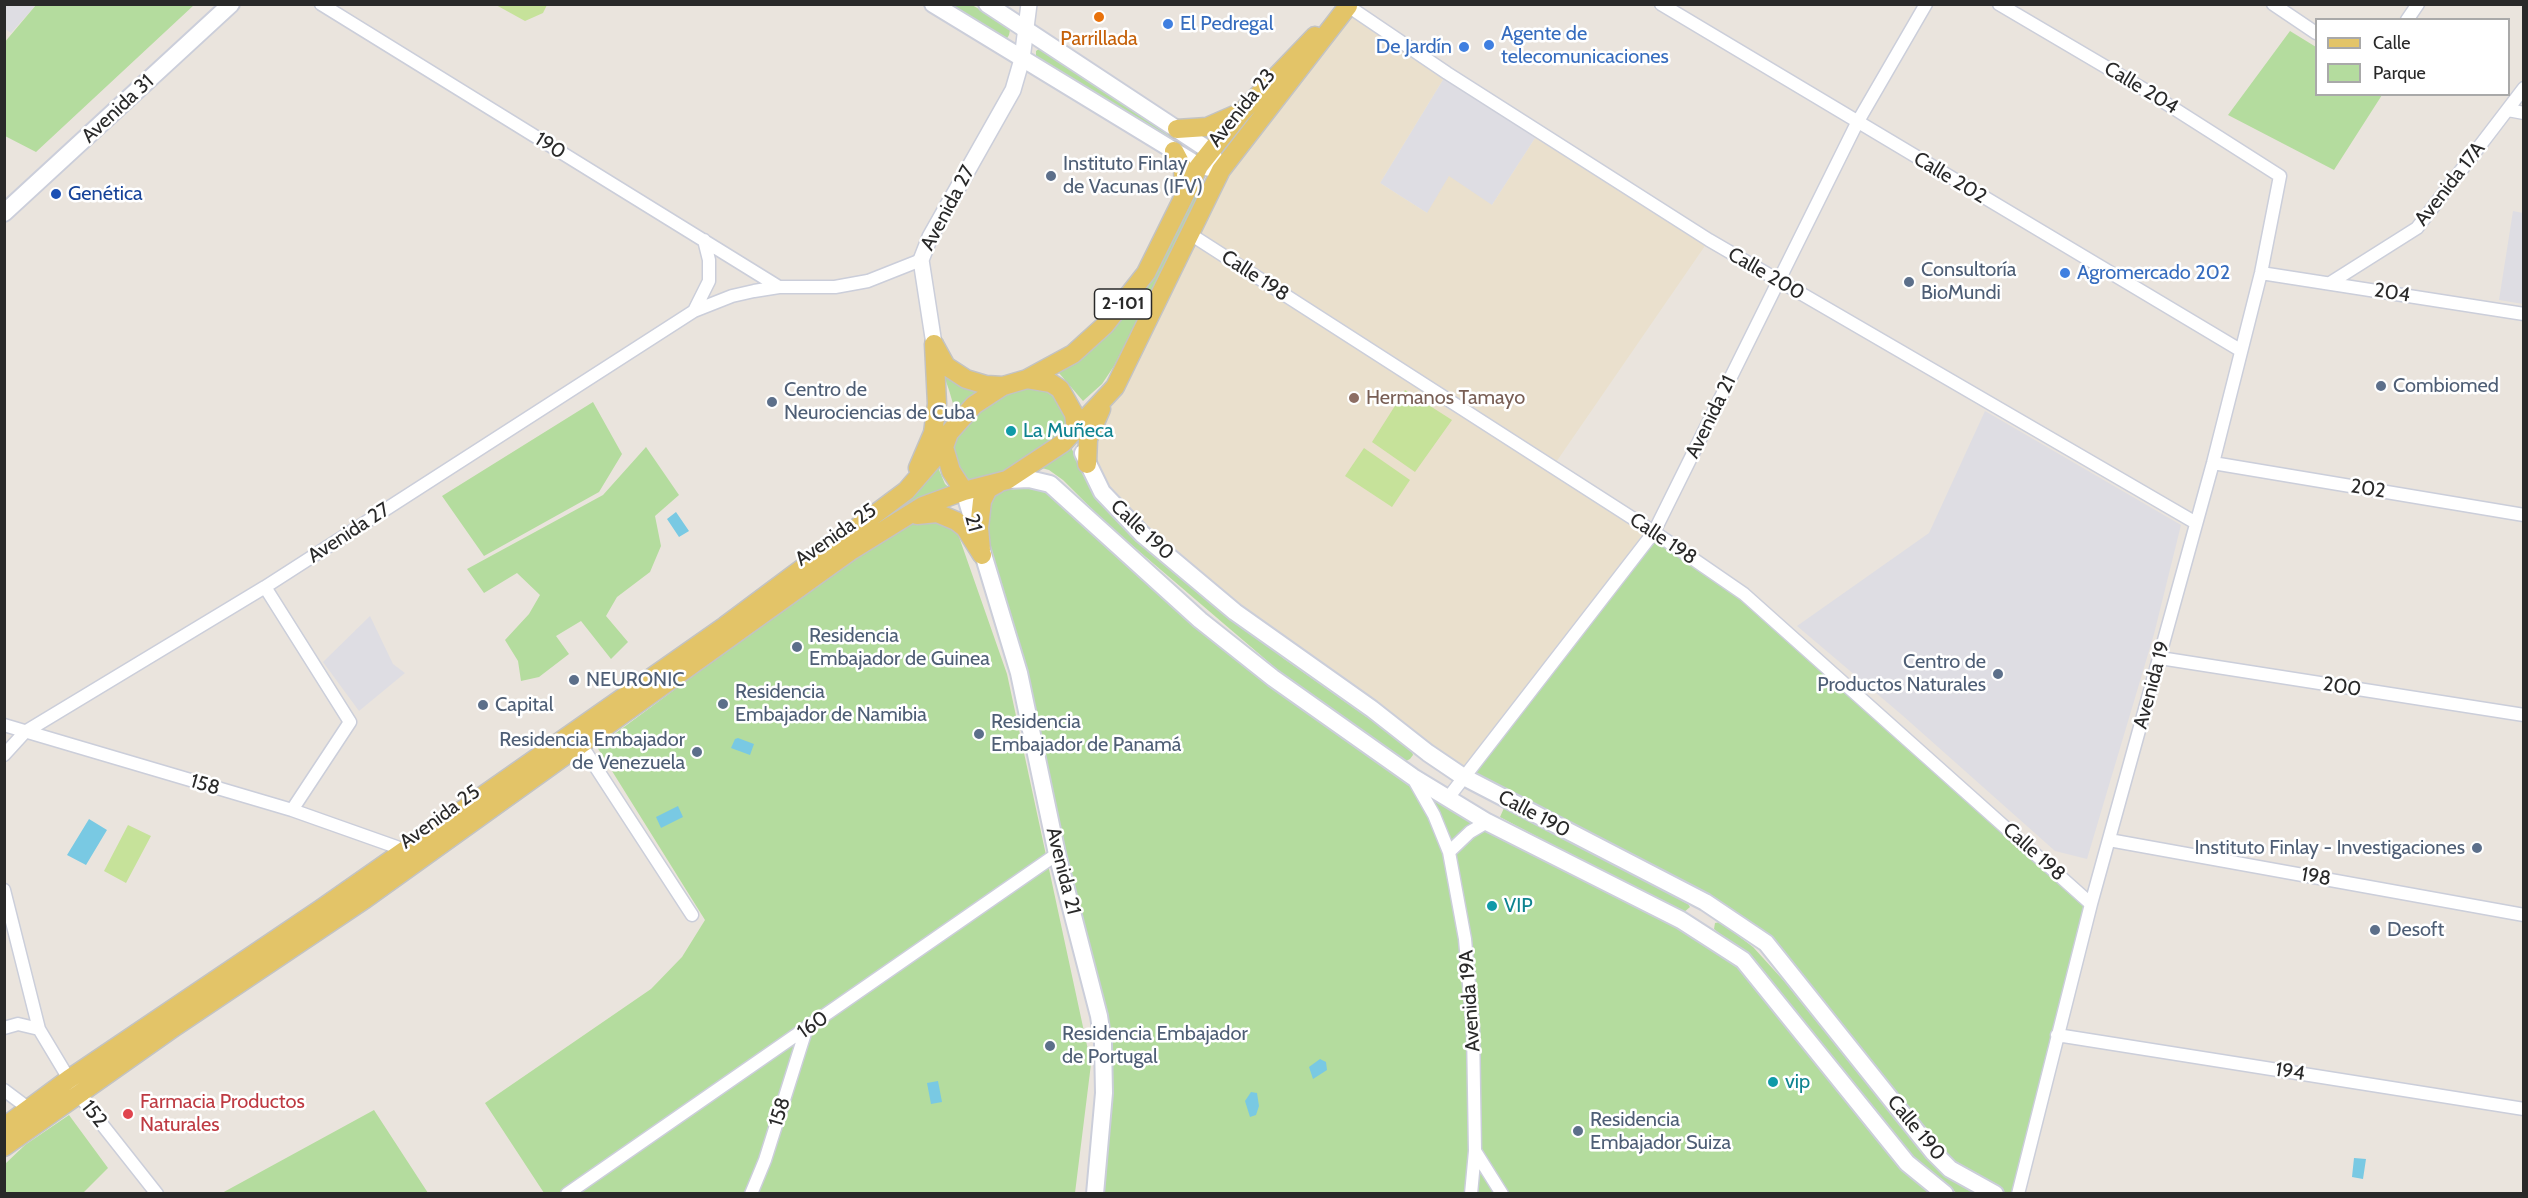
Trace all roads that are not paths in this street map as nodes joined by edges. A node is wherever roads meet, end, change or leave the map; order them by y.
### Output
1 (231, 4) edge
2 (321, 4) edge
3 (933, 4) edge
4 (987, 4) edge
5 (1029, 4) edge
6 (1660, 4) edge
7 (1926, 4) edge
8 (1999, 4) edge
9 (2272, 4) edge
10 (2418, 4) edge
11 (1349, 5) edge
12 (2408, 18) edge
13 (1026, 29) junction
14 (2315, 32) edge
15 (1022, 59) junction
16 (2523, 88) edge
17 (2508, 110) junction
18 (1241, 113) junction
19 (2523, 113) edge
20 (1857, 123) junction
21 (1177, 129) junction
22 (1174, 151) junction
23 (1210, 151) junction
24 (1199, 166) junction
25 (1221, 170) junction
26 (2280, 176) joint
27 (1184, 198) junction
28 (4, 213) edge
29 (1190, 234) junction
30 (704, 240) junction
31 (921, 260) junction
32 (2261, 273) junction
33 (1778, 281) junction
34 (2330, 283) junction
35 (779, 287) junction
36 (694, 311) junction
37 (2523, 314) edge
38 (934, 344) junction
39 (2240, 350) junction
40 (1027, 379) junction
41 (1003, 386) junction
42 (1115, 387) junction
43 (1076, 430) junction
44 (946, 440) junction
45 (2213, 463) junction
46 (1087, 464) junction
47 (1002, 482) junction
48 (906, 491) junction
49 (964, 491) junction
50 (2523, 515) edge
51 (900, 518) junction
52 (2196, 523) junction
53 (1654, 532) junction
54 (982, 555) junction
55 (266, 587) junction
56 (2160, 658) junction
57 (2523, 715) edge
58 (4, 725) edge
59 (25, 732) junction
60 (580, 743) junction
61 (1428, 753) junction
62 (4, 755) edge
63 (1462, 776) junction
64 (1413, 777) junction
65 (1502, 797) junction
66 (1448, 798) junction
67 (292, 810) junction
68 (1487, 822) junction
69 (2109, 840) junction
70 (405, 850) junction
71 (1449, 852) junction
72 (1057, 854) junction
73 (4, 890) edge
74 (1705, 902) junction
75 (2091, 903) junction
76 (692, 915) dead end
77 (2523, 915) edge
78 (1692, 927) junction
79 (4, 1028) edge
80 (39, 1029) junction
81 (806, 1030) junction
82 (2057, 1035) junction
83 (74, 1086) junction
84 (4, 1090) edge
85 (28, 1108) junction
86 (2523, 1109) edge
87 (4, 1127) edge
88 (4, 1147) edge
89 (1475, 1151) junction
90 (157, 1194) edge
91 (567, 1194) edge
92 (751, 1194) edge
93 (1095, 1194) edge
94 (1471, 1194) edge
95 (1502, 1194) edge
96 (1945, 1194) edge
97 (1995, 1194) edge
98 (2018, 1194) edge

1 - 28 main road, Avenida 31
2 - 30 street, 190
3 - 15 main road
4 - 13 main road
5 - 13 street, Avenida 27
6 - 20 street, Calle 202
7 - 20 street, Avenida 21
8 - 26 street, Calle 204
9 - 14 street
10 - 12 street
11 - 18 main road, Avenida 23 / 2-101
11 - 25 main road, Avenida 23 / 2-101
11 - 33 street, Calle 200
13 - 15 street, Avenida 27
13 - 21 main road
15 - 22 main road
15 - 31 street, Avenida 27
16 - 17 street, Avenida 17A
17 - 19 street
17 - 34 street, Avenida 17A
18 - 21 main road
18 - 23 main road, Avenida 23 / 2-101
20 - 33 street, Avenida 21
20 - 39 street, Calle 202
21 - 23 main road
22 - 24 main road
22 - 27 main road
23 - 24 main road, Avenida 23 / 2-101
23 - 25 main road
24 - 25 main road
24 - 27 main road, Avenida 23 / 2-101
25 - 29 main road, Avenida 23 / 2-101
26 - 32 street, Avenida 19
27 - 40 main road, Avenida 23 / 2-101
29 - 42 main road, Avenida 23 / 2-101
29 - 53 street, Calle 198
30 - 35 street, 190
30 - 36 street
31 - 35 street, Avenida 27
31 - 38 street
32 - 34 street, 204
32 - 39 street, Avenida 19
33 - 52 street, Calle 200
33 - 53 street, Avenida 21
34 - 37 street, 204
35 - 36 street, Avenida 27
36 - 55 street, Avenida 27
38 - 41 main road
38 - 44 main road
38 - 48 main road
39 - 45 street, Avenida 19
40 - 41 main road
40 - 43 main road
41 - 44 main road
42 - 43 main road, Avenida 23 / 2-101
42 - 46 main road
43 - 46 main road, Calle 190
43 - 47 main road
44 - 48 main road, Avenida 25
44 - 49 main road
45 - 50 street, 202
45 - 52 street, Avenida 19
46 - 61 main road, Calle 190
47 - 49 main road
47 - 54 main road
47 - 64 main road, Calle 190
48 - 70 main road, Avenida 25
49 - 51 main road, Avenida 25
49 - 54 main road, 21
51 - 54 main road
51 - 60 main road, Avenida 25
52 - 56 street, Avenida 19
53 - 63 street, Avenida 21
53 - 75 street, Calle 198
54 - 72 main road, Avenida 21
55 - 59 street, Avenida 27
55 - 67 street
56 - 57 street, 200
56 - 69 street, Avenida 19
58 - 59 street, 158
59 - 62 street, Avenida 27
59 - 67 street, 158
60 - 76 street
60 - 83 main road, Avenida 25
61 - 63 main road, Calle 190
61 - 64 main road
63 - 65 main road, Calle 190
63 - 66 street, Avenida 21
64 - 66 main road, Calle 190
64 - 71 street, Avenida 19A
65 - 68 main road
65 - 74 main road, Calle 190
66 - 68 main road, Calle 190
67 - 70 street, 158
68 - 71 street
68 - 78 main road, Calle 190
69 - 75 street, Avenida 19
69 - 77 street, 198
70 - 83 main road, Avenida 25
71 - 89 street, Avenida 19A
72 - 81 street, 160
72 - 93 main road, Avenida 21
73 - 80 street, 152
74 - 78 main road
74 - 97 main road, Calle 190
75 - 82 street, Avenida 19
78 - 96 main road, Calle 190
79 - 80 street
80 - 83 street, 152
81 - 91 street, 160
81 - 92 street, 158
82 - 86 street, 194
82 - 98 street, Avenida 19
83 - 85 main road, Avenida 25
83 - 88 main road, Avenida 25
83 - 90 street, 152
84 - 85 street
85 - 87 main road, Avenida 25
89 - 94 street, Avenida 19A
89 - 95 street

